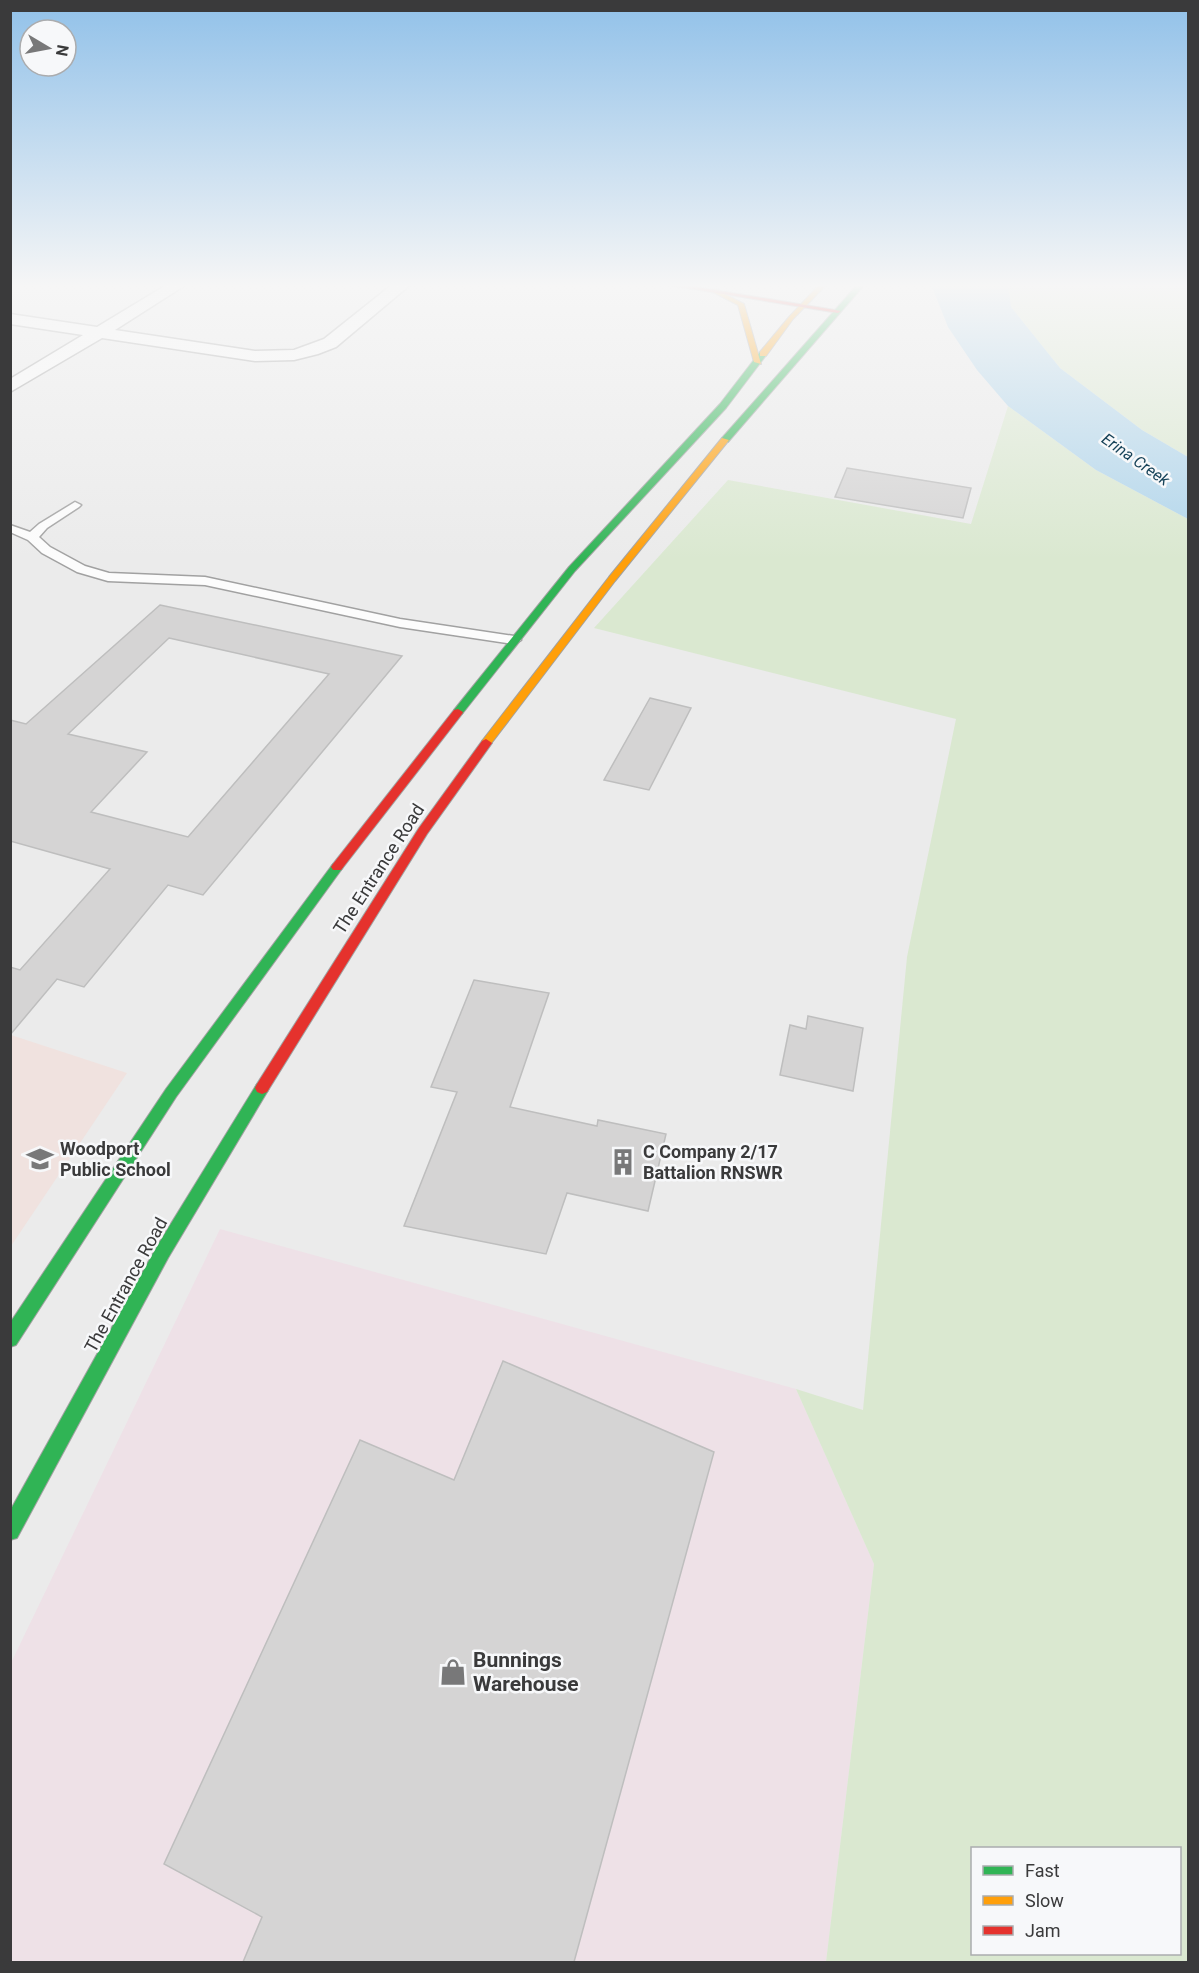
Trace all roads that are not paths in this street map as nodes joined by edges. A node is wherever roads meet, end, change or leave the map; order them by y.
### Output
1 (28, 376) edge
2 (747, 376) edge
3 (781, 376) edge
4 (10, 387) edge
5 (75, 505) dead end
6 (18, 532) edge
7 (514, 640) junction
8 (10, 1339) edge
9 (10, 1531) edge

1 - 4 street
2 - 7 main road, The Entrance Road
3 - 9 main road, The Entrance Road
5 - 6 lane
6 - 7 lane
7 - 8 main road, The Entrance Road

